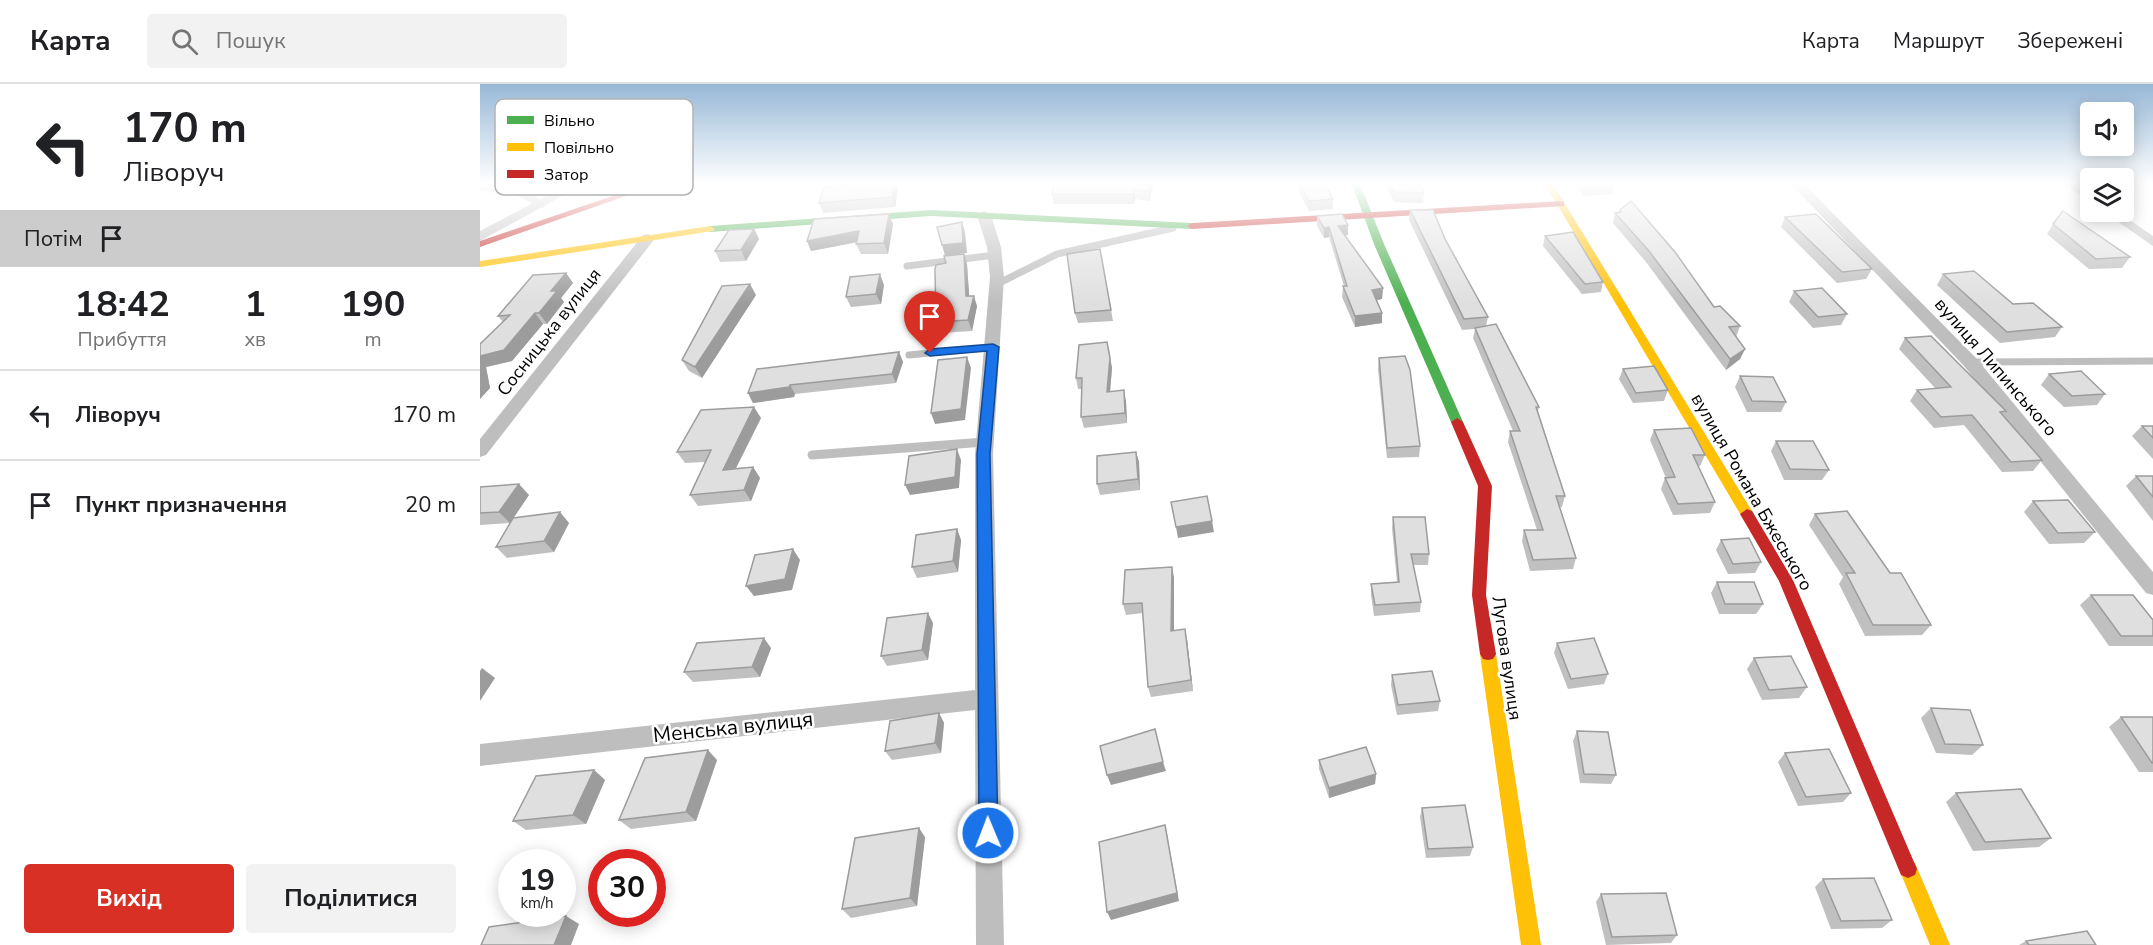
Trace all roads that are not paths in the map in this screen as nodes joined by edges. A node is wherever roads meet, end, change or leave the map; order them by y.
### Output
1 (504, 224) edge
2 (538, 224) edge
3 (770, 224) edge
4 (987, 224) edge
5 (1169, 224) edge
6 (1243, 224) edge
7 (1372, 224) edge
8 (1573, 224) edge
9 (1836, 224) edge
10 (2127, 224) edge
11 (1185, 225) junction
12 (480, 237) edge
13 (648, 238) junction
14 (2153, 242) edge
15 (480, 244) edge
16 (995, 255) junction
17 (480, 264) edge
18 (907, 266) dead end
19 (997, 284) junction
20 (993, 347) junction
21 (909, 355) dead end
22 (2153, 361) edge
23 (1970, 362) junction
24 (985, 442) junction
25 (480, 451) edge
26 (812, 456) dead end
27 (2153, 587) edge
28 (987, 699) junction
29 (480, 755) edge
30 (990, 945) edge
31 (1531, 945) edge
32 (1940, 945) edge

1 - 12 street
2 - 15 street
3 - 13 street
4 - 16 street
5 - 11 street
6 - 11 street
7 - 31 street, Лугова вулиця
8 - 32 street, вулиця Романа Бжеського
9 - 23 street, вулиця Липинського
10 - 14 street
11 - 19 lane
13 - 17 street
13 - 25 street, Сосницька вулиця
16 - 18 lane
16 - 19 street
19 - 20 street
20 - 21 lane
20 - 24 street
22 - 23 lane
23 - 27 street, вулиця Липинського
24 - 26 lane
24 - 28 street
28 - 29 street, Менська вулиця
28 - 30 street

